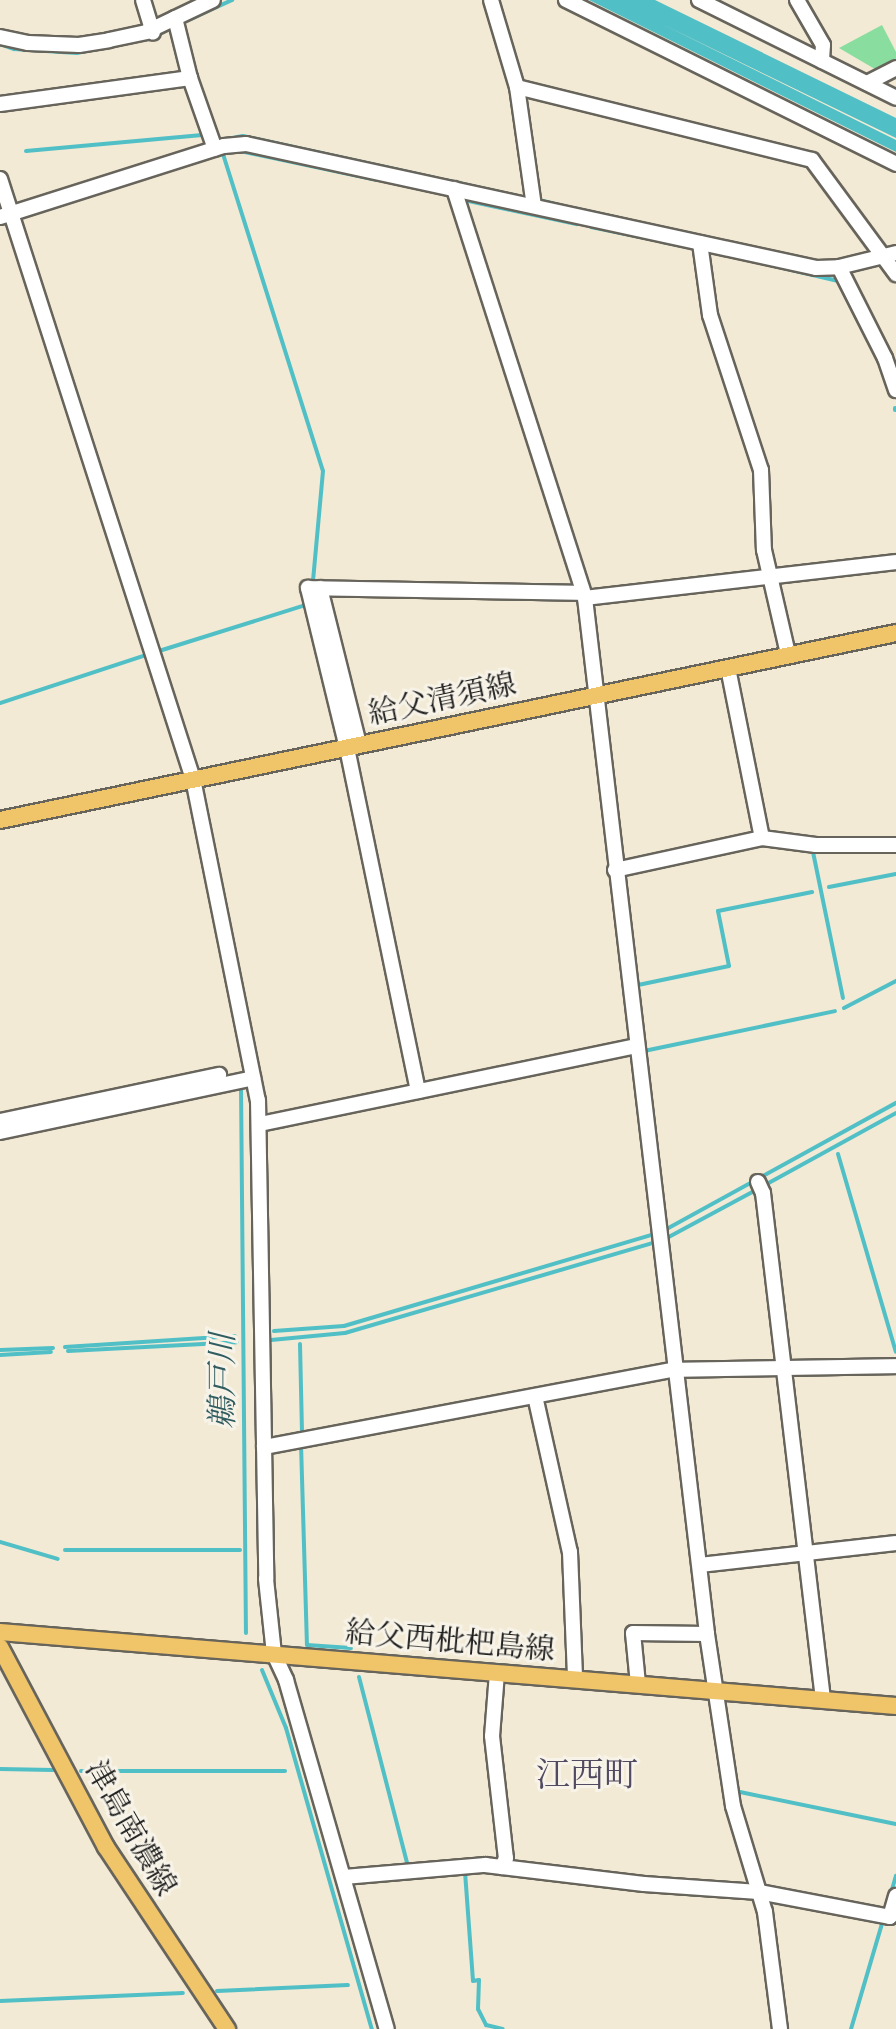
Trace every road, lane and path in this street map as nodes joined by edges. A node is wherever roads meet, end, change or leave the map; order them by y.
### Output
1 (143, 0) edge
2 (213, 0) edge
3 (491, 0) edge
4 (566, 0) edge
5 (699, 0) edge
6 (797, 0) edge
7 (175, 18) junction
8 (153, 31) junction
9 (0, 37) edge
10 (822, 61) junction
11 (896, 68) edge
12 (190, 78) junction
13 (867, 83) junction
14 (517, 87) junction
15 (896, 98) edge
16 (0, 104) edge
17 (215, 149) junction
18 (896, 164) edge
19 (0, 179) edge
20 (454, 189) junction
21 (534, 206) junction
22 (6, 216) edge
23 (700, 243) junction
24 (891, 255) edge
25 (839, 267) junction
26 (896, 274) edge
27 (896, 390) edge
28 (896, 562) edge
29 (769, 576) junction
30 (584, 595) junction
31 (896, 633) edge
32 (788, 654) junction
33 (728, 668) junction
34 (595, 696) junction
35 (353, 746) junction
36 (193, 779) junction
37 (0, 820) edge
38 (762, 838) junction
39 (896, 845) edge
40 (615, 870) junction
41 (637, 1046) junction
42 (252, 1073) junction
43 (418, 1091) junction
44 (260, 1124) junction
45 (6, 1125) edge
46 (758, 1182) dead end
47 (896, 1366) edge
48 (784, 1368) junction
49 (673, 1370) junction
50 (535, 1396) junction
51 (264, 1447) junction
52 (896, 1543) edge
53 (806, 1553) junction
54 (700, 1565) junction
55 (0, 1632) edge
56 (707, 1634) junction
57 (0, 1647) edge
58 (274, 1654) junction
59 (497, 1673) junction
60 (575, 1679) junction
61 (638, 1684) junction
62 (715, 1690) junction
63 (823, 1699) junction
64 (896, 1706) edge
65 (502, 1867) junction
66 (344, 1877) junction
67 (759, 1892) junction
68 (896, 1896) edge
69 (227, 2029) edge
70 (387, 2029) edge
71 (780, 2029) edge

1 - 8 street
2 - 7 street
3 - 14 street
4 - 18 street
5 - 10 street
6 - 10 street
7 - 8 street
7 - 12 street
8 - 9 street
10 - 13 street
11 - 13 street
12 - 16 street
12 - 17 street
13 - 15 street
14 - 21 street
14 - 24 street
17 - 20 street
17 - 22 street
19 - 22 street
20 - 21 street
20 - 30 street
21 - 23 street
22 - 36 street
23 - 25 street
23 - 29 street
24 - 25 street
24 - 26 street
25 - 27 street
28 - 29 street
29 - 30 street
29 - 32 street
30 - 34 street
30 - 35 street
31 - 32 main road, 給父清須線
32 - 33 main road, 給父清須線
33 - 34 main road, 給父清須線
33 - 38 street
34 - 35 main road, 給父清須線
34 - 40 street
35 - 36 main road, 給父清須線
35 - 43 street
36 - 37 main road, 給父清須線
36 - 42 street
38 - 39 street
38 - 40 street
40 - 41 street
41 - 43 street
41 - 49 street
42 - 44 street
42 - 45 street
43 - 44 street
44 - 51 street
46 - 48 street
47 - 48 street
48 - 49 street
48 - 53 street
49 - 50 street
49 - 54 street
50 - 51 street
50 - 60 street
51 - 58 street
52 - 53 street
53 - 54 street
53 - 63 street
54 - 56 street
55 - 58 main road, 給父西枇杷島線
56 - 61 street
56 - 62 street
57 - 69 main road, 津島南濃線
58 - 59 main road, 給父西枇杷島線
58 - 66 street
59 - 60 main road, 給父西枇杷島線
59 - 65 street
60 - 61 main road, 給父西枇杷島線
61 - 62 main road, 給父西枇杷島線
62 - 63 main road, 給父西枇杷島線
62 - 67 street
63 - 64 main road, 給父西枇杷島線
65 - 66 street
65 - 67 street
66 - 70 street
67 - 68 street
67 - 71 street

